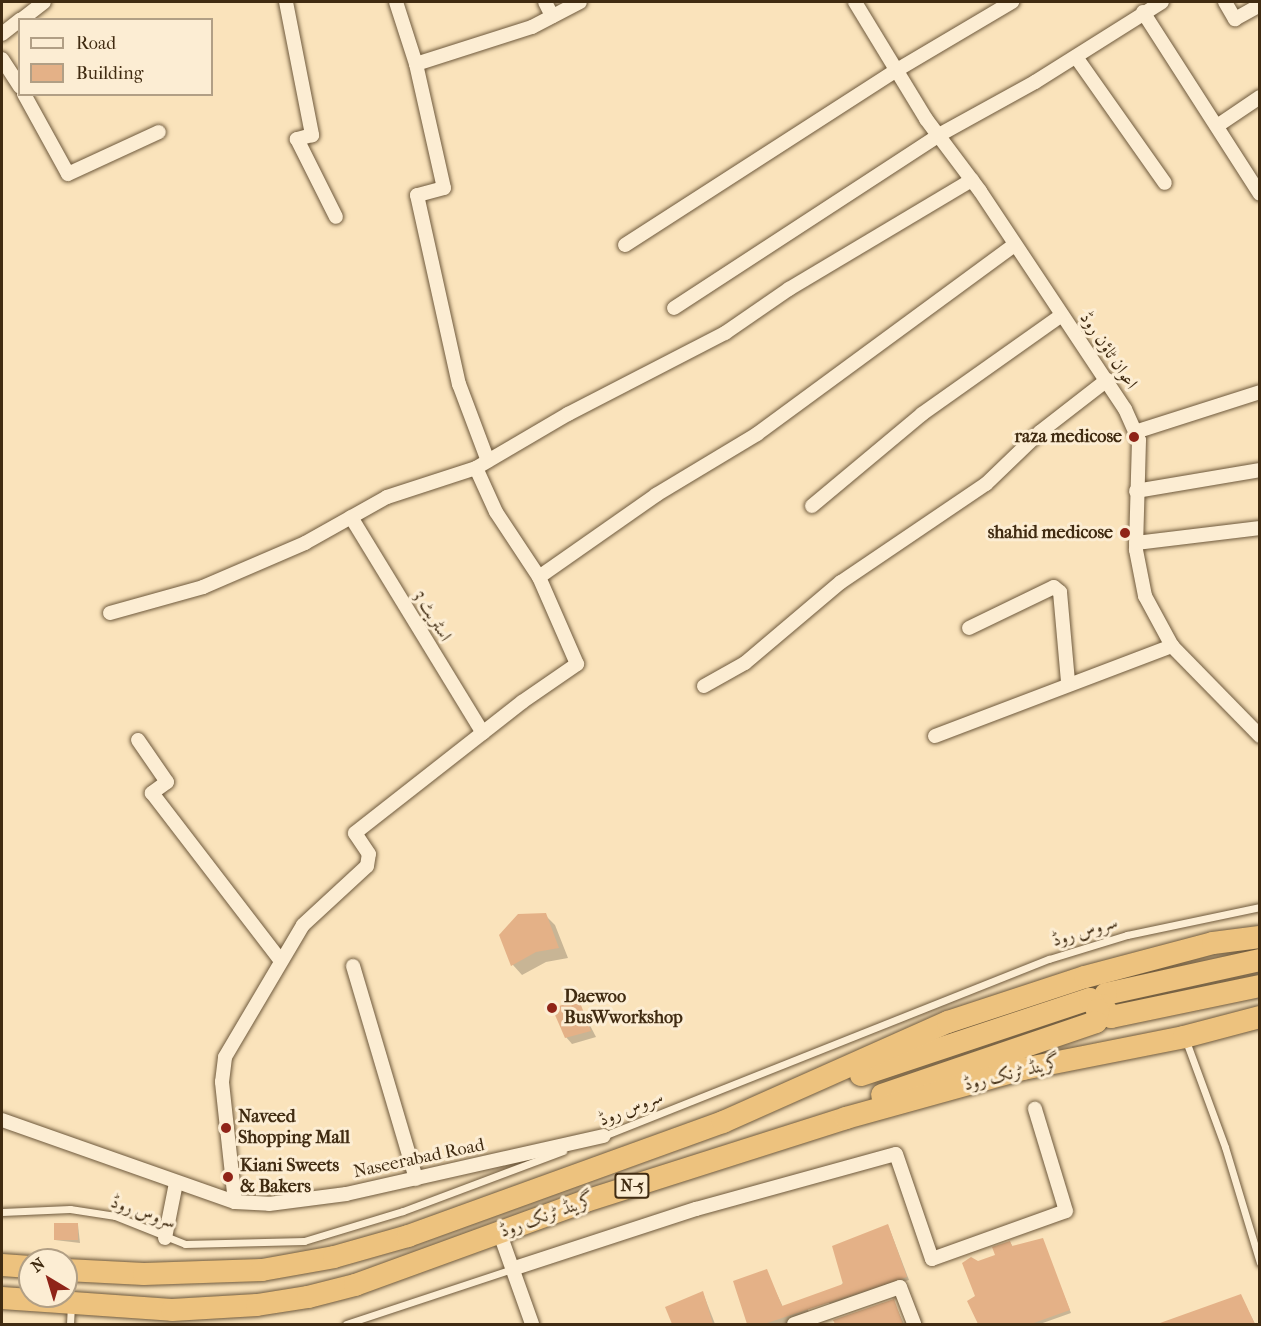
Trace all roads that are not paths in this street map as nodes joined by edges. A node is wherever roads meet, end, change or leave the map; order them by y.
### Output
1 (44, 2) edge
2 (286, 2) edge
3 (396, 2) edge
4 (545, 2) edge
5 (580, 2) edge
6 (855, 2) edge
7 (1012, 2) edge
8 (1162, 2) edge
9 (1225, 2) edge
10 (1260, 5) edge
11 (1143, 12) junction
12 (552, 16) junction
13 (23, 18) edge
14 (18, 22) edge
15 (2, 34) edge
16 (1076, 57) junction
17 (2, 59) edge
18 (416, 64) junction
19 (897, 70) junction
20 (18, 84) edge
21 (25, 96) edge
22 (1260, 97) edge
23 (1216, 126) junction
24 (159, 132) dead end
25 (939, 135) junction
26 (972, 180) junction
27 (1165, 183) dead end
28 (1260, 194) edge
29 (336, 217) dead end
30 (625, 245) dead end
31 (1014, 245) junction
32 (674, 308) dead end
33 (1062, 315) junction
34 (1107, 380) junction
35 (1260, 392) edge
36 (1136, 432) junction
37 (482, 464) junction
38 (1260, 470) edge
39 (1136, 491) junction
40 (812, 506) dead end
41 (351, 517) junction
42 (1260, 528) edge
43 (1136, 543) junction
44 (540, 577) junction
45 (110, 613) dead end
46 (969, 628) dead end
47 (1172, 646) junction
48 (1068, 682) junction
49 (704, 686) dead end
50 (483, 733) junction
51 (935, 736) dead end
52 (1260, 736) edge
53 (138, 740) dead end
54 (1260, 907) edge
55 (1260, 938) edge
56 (280, 960) junction
57 (1260, 960) edge
58 (353, 966) dead end
59 (1260, 986) edge
60 (1260, 1017) edge
61 (1184, 1037) junction
62 (1035, 1109) dead end
63 (846, 1118) junction
64 (2, 1120) edge
65 (723, 1122) junction
66 (604, 1136) junction
67 (416, 1179) junction
68 (176, 1183) junction
69 (235, 1202) junction
70 (2, 1212) edge
71 (500, 1234) junction
72 (165, 1238) junction
73 (1260, 1263) edge
74 (2, 1265) edge
75 (18, 1266) edge
76 (512, 1269) junction
77 (78, 1271) edge
78 (2, 1298) edge
79 (71, 1314) edge
80 (817, 1321) edge
81 (346, 1324) edge
82 (532, 1324) edge
83 (794, 1324) edge
84 (914, 1324) edge

1 - 13 street
2 - 29 street
3 - 18 street
4 - 12 street
5 - 12 street
6 - 19 street, اعوان ٹاؤن روڈ
7 - 19 street
8 - 11 street
9 - 10 street
11 - 16 street
11 - 23 street
12 - 18 street
14 - 15 street
16 - 25 street
16 - 27 street
17 - 20 street
18 - 37 street
19 - 25 street, اعوان ٹاؤن روڈ
19 - 30 street
21 - 24 street
22 - 23 street
23 - 28 street
25 - 26 street, اعوان ٹاؤن روڈ
25 - 32 street
26 - 31 street, اعوان ٹاؤن روڈ
26 - 37 street
31 - 33 street, اعوان ٹاؤن روڈ
31 - 44 street
33 - 34 street, اعوان ٹاؤن روڈ
33 - 40 street
34 - 36 street, اعوان ٹاؤن روڈ
34 - 49 street
35 - 36 street
36 - 39 street, اعوان ٹاؤن روڈ
37 - 41 street
37 - 44 street
38 - 39 street
39 - 43 street, اعوان ٹاؤن روڈ
41 - 45 street
41 - 50 street, اسٹریٹ 3
42 - 43 street
43 - 47 street, اعوان ٹاؤن روڈ
44 - 50 street
46 - 48 street
47 - 48 street
47 - 52 street, اعوان ٹاؤن روڈ
48 - 51 street
50 - 56 street
53 - 56 street
54 - 66 lane, سروس روڈ
55 - 65 highway, گرینڈ ٹرنک روڈ / N-5
56 - 69 street
57 - 59 highway
58 - 67 street
60 - 61 highway, گرینڈ ٹرنک روڈ / N-5
61 - 63 highway, گرینڈ ٹرنک روڈ / N-5
61 - 73 lane
62 - 76 street
63 - 65 highway
63 - 71 highway, گرینڈ ٹرنک روڈ / N-5
64 - 68 street, Naseerabad Road
65 - 77 highway, گرینڈ ٹرنک روڈ / N-5
66 - 67 street, Naseerabad Road
66 - 72 lane, سروس روڈ
67 - 69 street, Naseerabad Road
68 - 69 street, Naseerabad Road
68 - 72 street
70 - 72 lane, سروس روڈ
71 - 76 street
71 - 79 highway, گرینڈ ٹرنک روڈ / N-5
74 - 75 highway
76 - 81 lane
76 - 82 street
78 - 79 highway, گرینڈ ٹرنک روڈ / N-5
80 - 83 street
80 - 84 street

